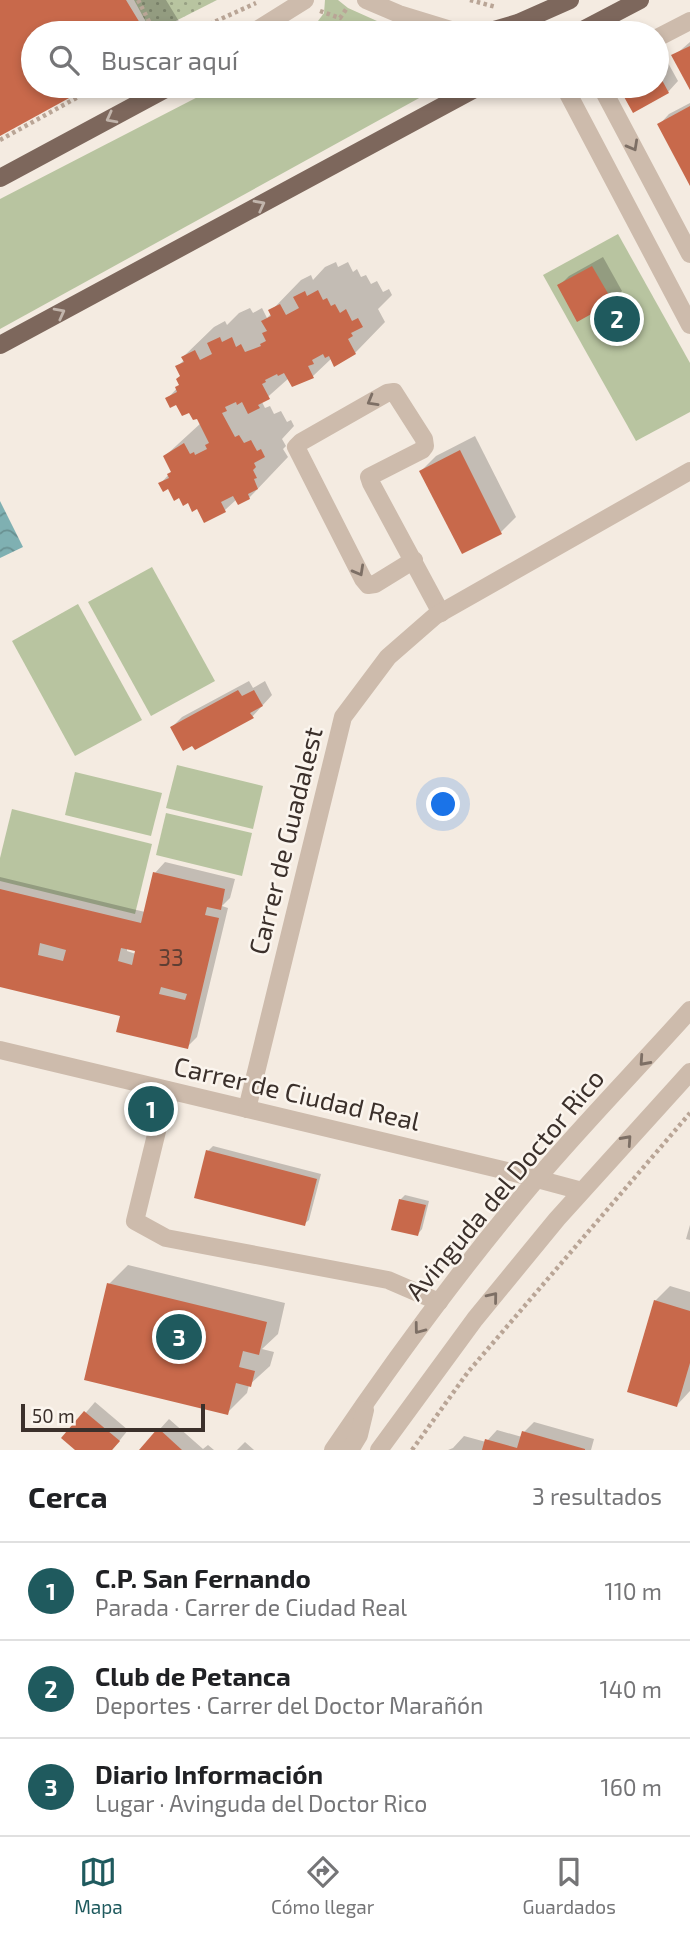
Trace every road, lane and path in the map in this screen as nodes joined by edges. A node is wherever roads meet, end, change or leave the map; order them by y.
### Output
1 (138, 0) edge
2 (263, 0) edge
3 (354, 0) edge
4 (366, 0) edge
5 (470, 0) edge
6 (570, 0) edge
7 (640, 0) edge
8 (302, 2) edge
9 (503, 9) dead end
10 (149, 21) edge
11 (217, 21) edge
12 (271, 21) edge
13 (422, 21) edge
14 (523, 21) edge
15 (600, 21) edge
16 (690, 21) edge
17 (669, 32) edge
18 (76, 98) edge
19 (149, 98) edge
20 (458, 98) edge
21 (570, 98) edge
22 (607, 98) edge
23 (0, 140) edge
24 (0, 178) edge
25 (690, 254) edge
26 (690, 324) edge
27 (0, 345) edge
28 (690, 471) edge
29 (414, 560) junction
30 (441, 613) junction
31 (690, 1010) edge
32 (0, 1050) edge
33 (690, 1072) edge
34 (167, 1090) junction
35 (247, 1110) junction
36 (690, 1113) edge
37 (537, 1179) junction
38 (582, 1191) junction
39 (439, 1302) junction
40 (367, 1400) junction
41 (333, 1450) edge
42 (350, 1450) edge
43 (379, 1450) edge
44 (412, 1450) edge

1 - 10 path
2 - 11 path
3 - 8 path
4 - 13 street
5 - 9 path
6 - 14 main road
7 - 15 main road
8 - 12 street
16 - 17 street
18 - 23 path
19 -> 24 main road
27 -> 20 main road
21 - 26 street
22 -> 25 street
28 - 30 street, Carrer de Guadalest
29 -> 29 street
29 - 30 street
30 - 35 street, Carrer de Guadalest
31 -> 37 street, Avinguda del Doctor Rico
32 - 34 street, Carrer de Ciudad Real
38 -> 33 street
34 - 35 street, Carrer de Ciudad Real
34 - 39 street
35 - 37 street, Carrer de Ciudad Real
36 - 44 path
37 - 38 street, Carrer de Ciudad Real
37 - 39 street, Avinguda del Doctor Rico
43 -> 38 street
39 -> 40 street, Avinguda del Doctor Rico
40 - 41 street, Avinguda del Doctor Rico
40 - 42 street, Avinguda del Doctor Rico

